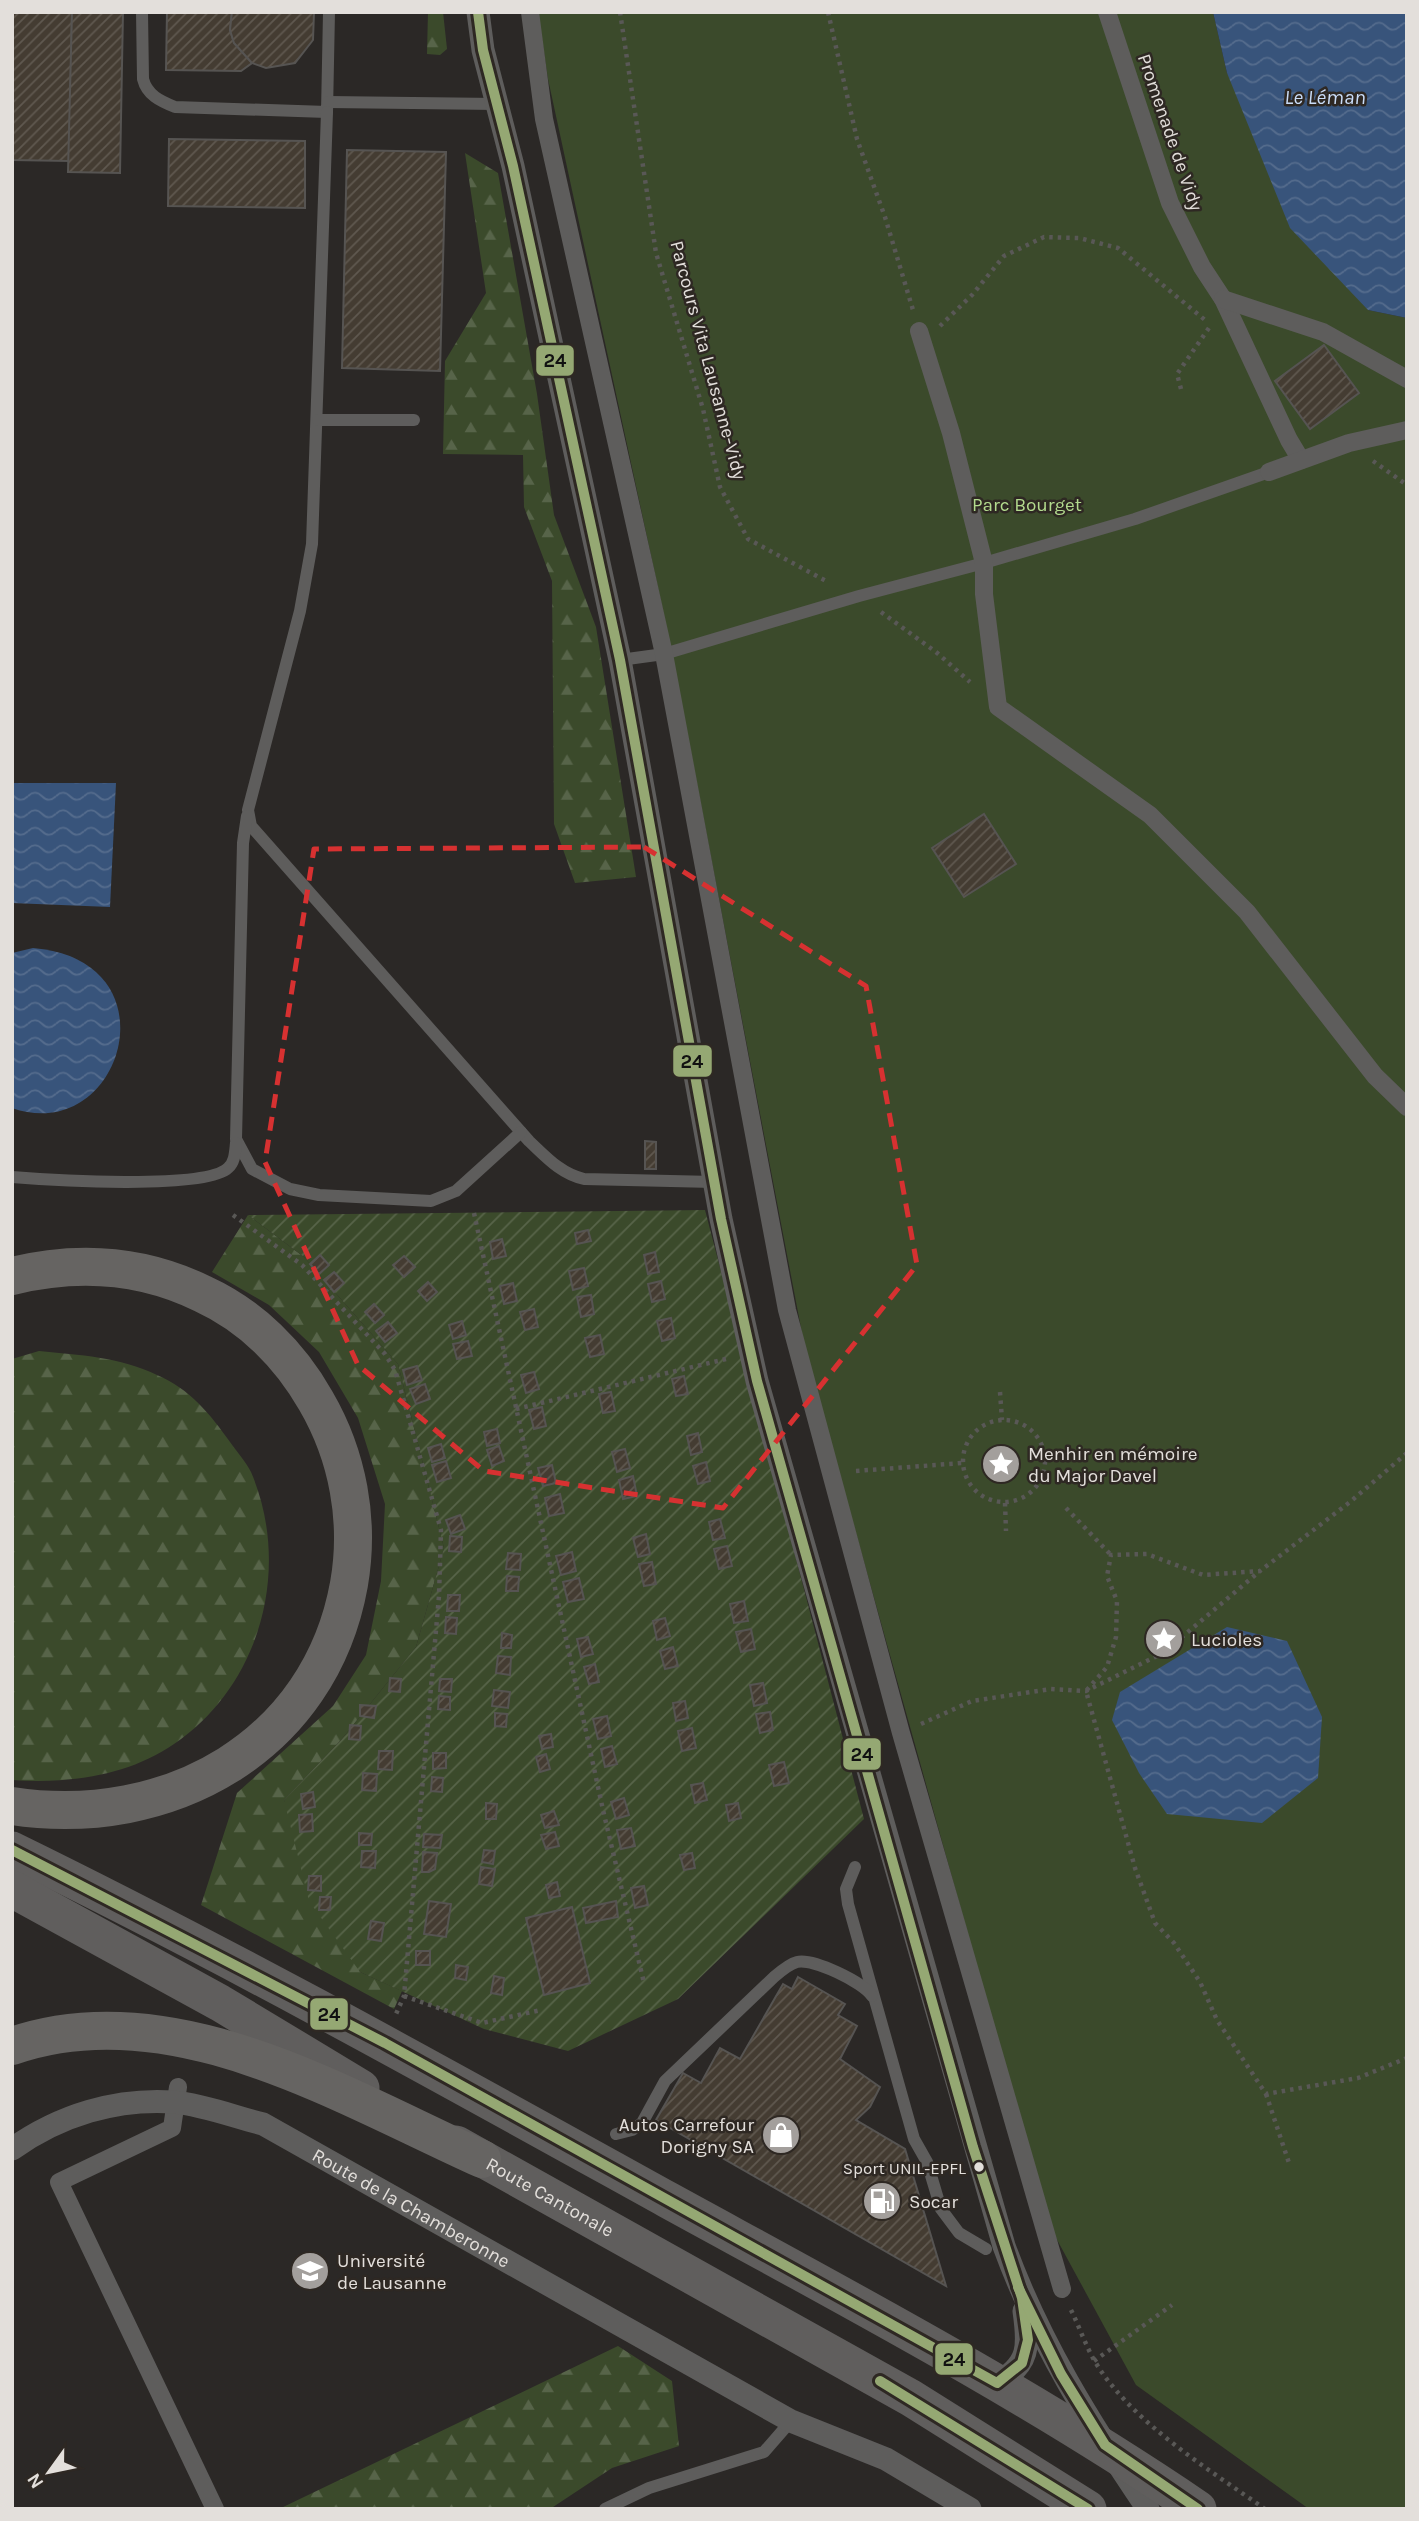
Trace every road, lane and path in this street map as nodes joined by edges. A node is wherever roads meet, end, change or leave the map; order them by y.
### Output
1 (142, 12) edge
2 (329, 12) edge
3 (478, 12) edge
4 (530, 12) edge
5 (620, 12) edge
6 (828, 12) edge
7 (1107, 12) edge
8 (497, 104) junction
9 (327, 107) junction
10 (1223, 299) junction
11 (1211, 325) junction
12 (919, 331) junction
13 (1216, 336) dead end
14 (1407, 379) edge
15 (1181, 389) dead end
16 (318, 420) junction
17 (414, 420) dead end
18 (1407, 430) edge
19 (1301, 460) junction
20 (1269, 472) joint
21 (984, 563) junction
22 (859, 596) junction
23 (664, 654) junction
24 (620, 660) junction
25 (998, 707) junction
26 (248, 812) junction
27 (1407, 1107) edge
28 (521, 1132) junction
29 (236, 1139) junction
30 (12, 1177) edge
31 (714, 1182) junction
32 (474, 1213) dead end
33 (233, 1215) dead end
34 (12, 1276) edge
35 (751, 1354) junction
36 (999, 1392) dead end
37 (516, 1409) junction
38 (1002, 1420) junction
39 (1407, 1453) edge
40 (1076, 1458) dead end
41 (1045, 1460) junction
42 (962, 1463) junction
43 (831, 1474) junction
44 (1005, 1503) junction
45 (1066, 1508) dead end
46 (1006, 1531) dead end
47 (1111, 1555) junction
48 (1260, 1571) junction
49 (1086, 1691) junction
50 (901, 1732) junction
51 (12, 1806) edge
52 (12, 1850) edge
53 (855, 1867) dead end
54 (12, 1889) edge
55 (644, 1983) dead end
56 (404, 1996) junction
57 (876, 2002) junction
58 (541, 2010) dead end
59 (382, 2043) junction
60 (12, 2046) edge
61 (1407, 2058) edge
62 (1266, 2094) junction
63 (177, 2095) junction
64 (616, 2134) dead end
65 (12, 2149) edge
66 (482, 2159) junction
67 (1290, 2166) dead end
68 (986, 2249) dead end
69 (1062, 2289) joint
70 (1023, 2298) junction
71 (1172, 2305) dead end
72 (1094, 2361) junction
73 (997, 2383) junction
74 (791, 2421) junction
75 (1105, 2445) junction
76 (215, 2509) edge
77 (605, 2509) edge
78 (970, 2509) edge
79 (1087, 2509) edge
80 (1148, 2509) edge
81 (1198, 2509) edge
82 (1265, 2509) edge

1 - 9 lane
2 - 9 lane
3 - 8 street
4 - 23 street
5 - 22 path, Parcours Vita Lausanne-Vidy
6 - 12 path
7 - 10 street, Promenade de Vidy
8 - 9 lane
8 - 24 street
9 - 16 lane
10 - 14 street
10 - 19 street, Promenade de Vidy
11 - 12 path
11 - 13 path
11 - 15 path
12 - 21 street
16 - 17 lane
16 - 26 lane
18 - 19 street
19 - 20 street
20 - 21 lane
21 - 22 lane
21 - 25 street
22 - 23 lane
22 - 25 path, Parcours Vita Lausanne-Vidy
23 - 24 lane
23 - 43 street
24 - 31 street
25 - 27 street
26 - 28 lane
26 - 29 lane
28 - 29 lane
28 - 31 lane
29 - 30 lane
31 - 35 street
32 - 37 path
33 - 56 path
34 - 51 highway
35 - 37 path
35 - 70 street
36 - 38 path
37 - 55 path
38 - 41 path
38 - 42 path
39 - 48 path
40 - 41 path
41 - 44 path
42 - 43 path
42 - 44 path
43 - 50 street
44 - 46 path
45 - 47 path
47 - 48 path
47 - 49 path
48 - 49 path
49 - 50 path
49 - 62 path
50 - 69 street
52 - 59 main road
53 - 57 lane
54 - 66 main road, Route Cantonale
56 - 58 path
56 - 59 path
57 - 64 lane
57 - 68 lane
59 - 73 main road
60 - 66 highway
61 - 62 path
62 - 67 path
63 - 65 street, Route de la Chamberonne
63 - 74 street, Route de la Chamberonne
63 - 76 street
66 - 79 main road, Route Cantonale
69 - 72 path
70 - 73 street
70 - 75 street
71 - 72 path
72 - 82 path
73 - 75 main road
74 - 77 lane
74 - 78 street, Route de la Chamberonne
75 - 80 street
75 - 81 main road

